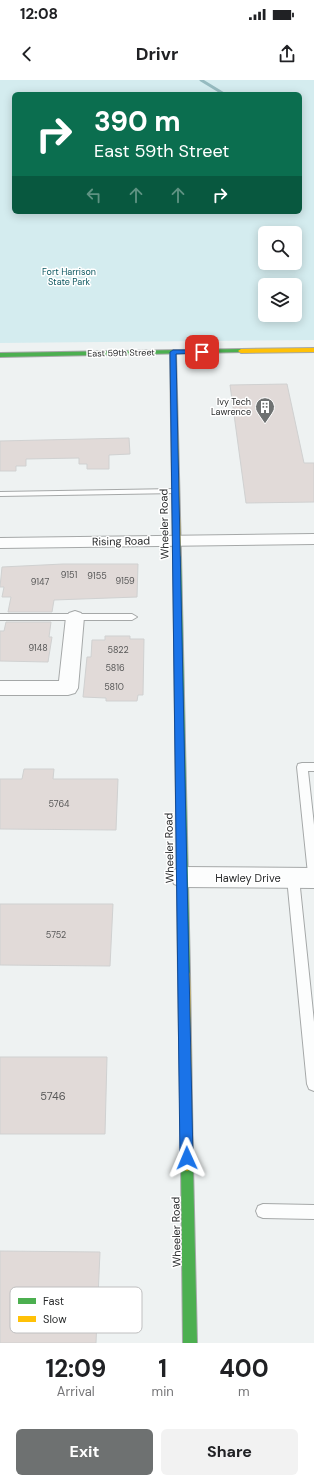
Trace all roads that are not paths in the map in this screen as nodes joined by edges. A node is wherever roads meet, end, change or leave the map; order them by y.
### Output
1 (314, 350) edge
2 (173, 352) junction
3 (0, 355) edge
4 (176, 491) junction
5 (0, 494) edge
6 (314, 539) edge
7 (176, 540) junction
8 (0, 543) edge
9 (0, 617) edge
10 (75, 617) junction
11 (132, 617) dead end
12 (0, 688) edge
13 (314, 767) edge
14 (182, 877) junction
15 (307, 877) edge
16 (314, 1084) edge
17 (264, 1211) dead end
18 (314, 1212) edge
19 (190, 1343) edge

1 - 2 street, East 59th Street
2 - 3 street, East 59th Street
2 - 4 street, Wheeler Road
4 - 5 lane
4 - 7 street, Wheeler Road
6 - 7 street, Rising Road
7 - 8 street, Rising Road
7 - 14 street, Wheeler Road
9 - 10 lane
10 - 11 lane
10 - 12 street
13 - 15 lane
14 - 15 street, Hawley Drive
14 - 19 street, Wheeler Road
15 - 16 lane
17 - 18 lane

